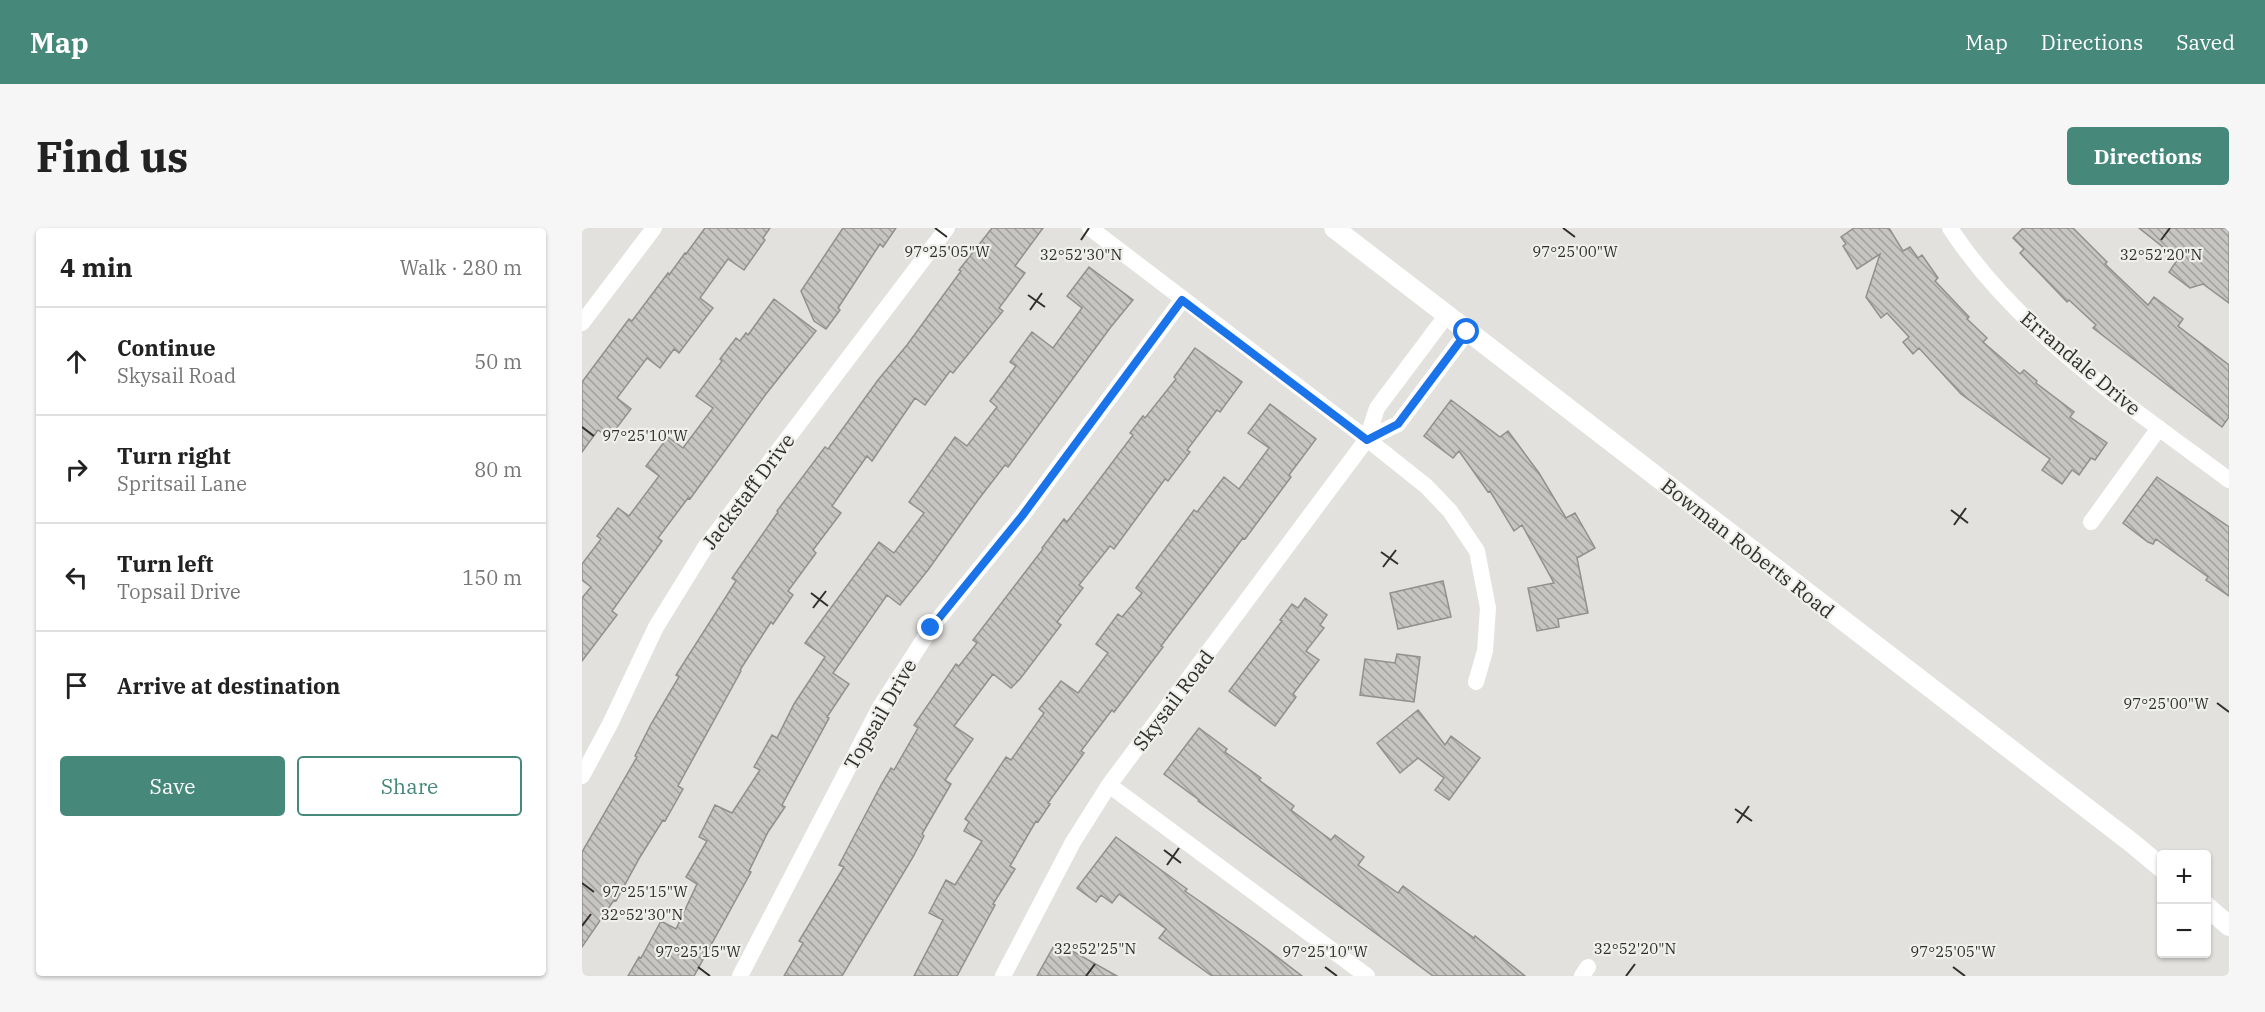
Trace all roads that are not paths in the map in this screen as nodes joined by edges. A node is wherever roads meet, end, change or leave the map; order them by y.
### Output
1 (654, 228) edge
2 (947, 228) edge
3 (1090, 228) edge
4 (1334, 228) edge
5 (1950, 228) edge
6 (1182, 300) junction
7 (1446, 316) junction
8 (582, 323) edge
9 (1467, 332) junction
10 (2159, 428) junction
11 (1367, 440) junction
12 (2229, 480) edge
13 (2091, 522) dead end
14 (1476, 682) dead end
15 (582, 776) edge
16 (1109, 785) junction
17 (2157, 864) edge
18 (2211, 910) edge
19 (2229, 926) edge
20 (740, 976) edge
21 (1003, 976) edge
22 (1367, 976) edge

1 - 8 street
2 - 15 street, Jackstaff Drive
3 - 6 street
4 - 7 street, Bowman Roberts Road
5 - 10 street, Errandale Drive
6 - 11 street
6 - 20 street, Topsail Drive
7 - 9 street, Bowman Roberts Road
7 - 11 street, Skysail Road
9 - 11 street, Skysail Road
9 - 17 street, Bowman Roberts Road
10 - 12 street, Errandale Drive
10 - 13 street
11 - 14 street
11 - 16 street, Skysail Road
16 - 21 street, Skysail Road
16 - 22 street
18 - 19 street

